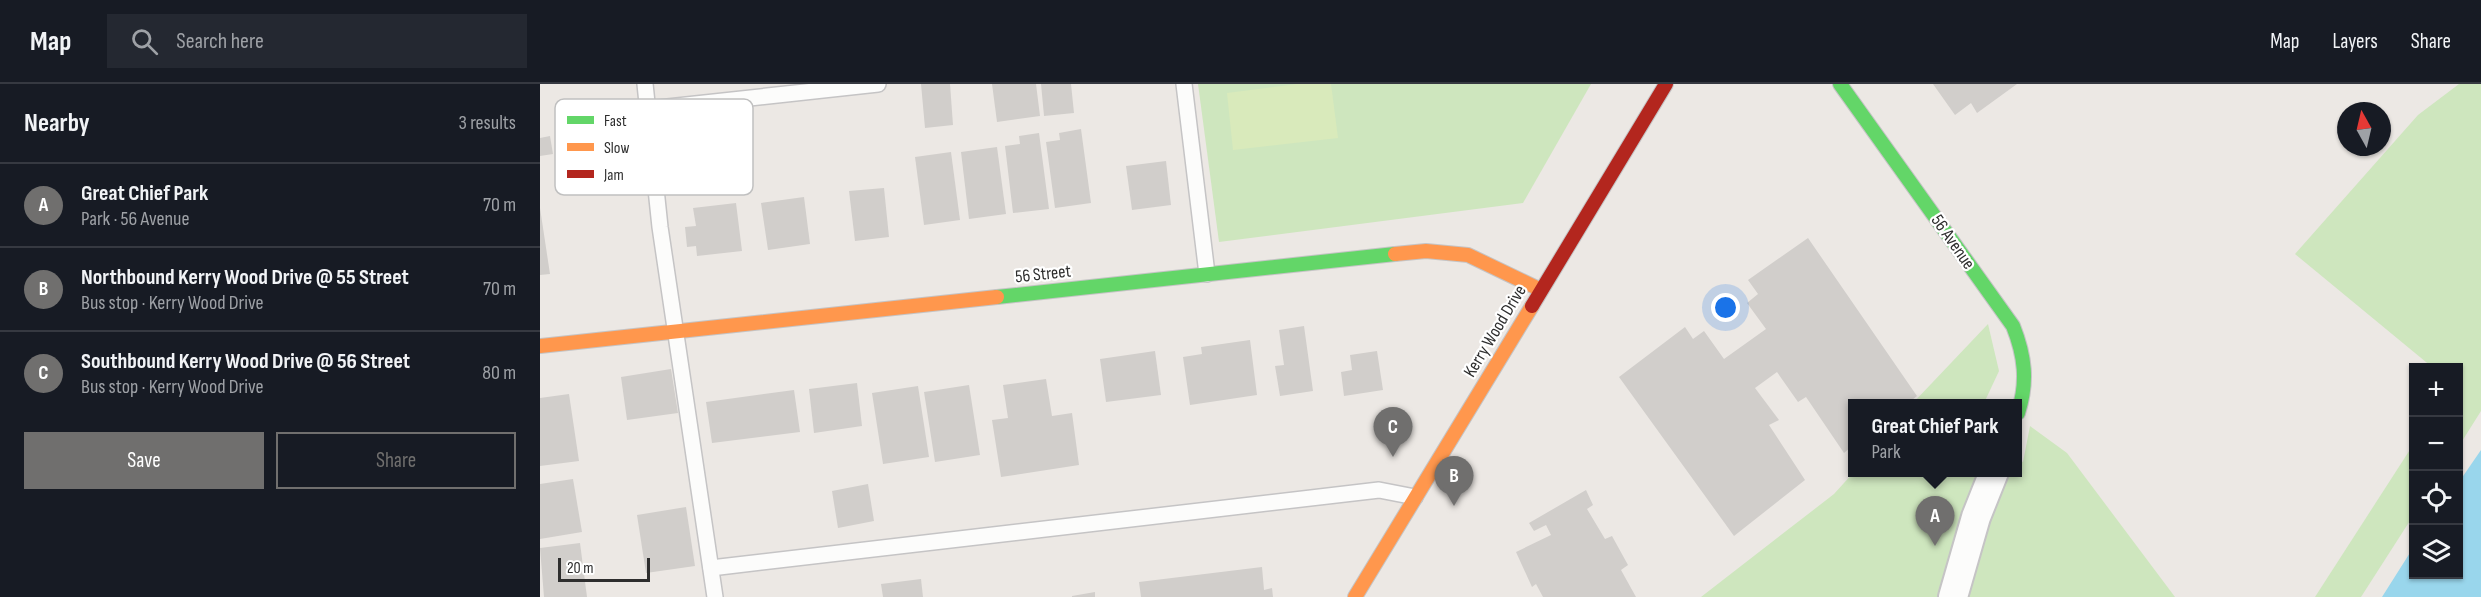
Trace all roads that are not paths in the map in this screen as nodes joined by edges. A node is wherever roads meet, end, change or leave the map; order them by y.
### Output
1 (645, 84) edge
2 (878, 84) edge
3 (1184, 84) edge
4 (1666, 84) edge
5 (1840, 84) edge
6 (647, 99) edge
7 (741, 99) edge
8 (657, 195) edge
9 (1207, 274) junction
10 (1541, 290) junction
11 (677, 331) junction
12 (540, 346) edge
13 (2022, 402) edge
14 (1992, 477) edge
15 (1415, 497) junction
16 (711, 568) junction
17 (715, 597) edge
18 (1355, 597) edge
19 (1953, 597) edge

1 - 6 lane
2 - 7 lane
3 - 9 lane
4 - 10 street, Kerry Wood Drive
5 - 13 street, 56 Avenue
8 - 11 lane
9 - 10 street, 56 Street
9 - 11 street, 56 Street
10 - 15 street, Kerry Wood Drive
11 - 12 street, 56 Street
11 - 16 lane
14 - 19 street
15 - 16 lane
15 - 18 street, Kerry Wood Drive
16 - 17 lane

